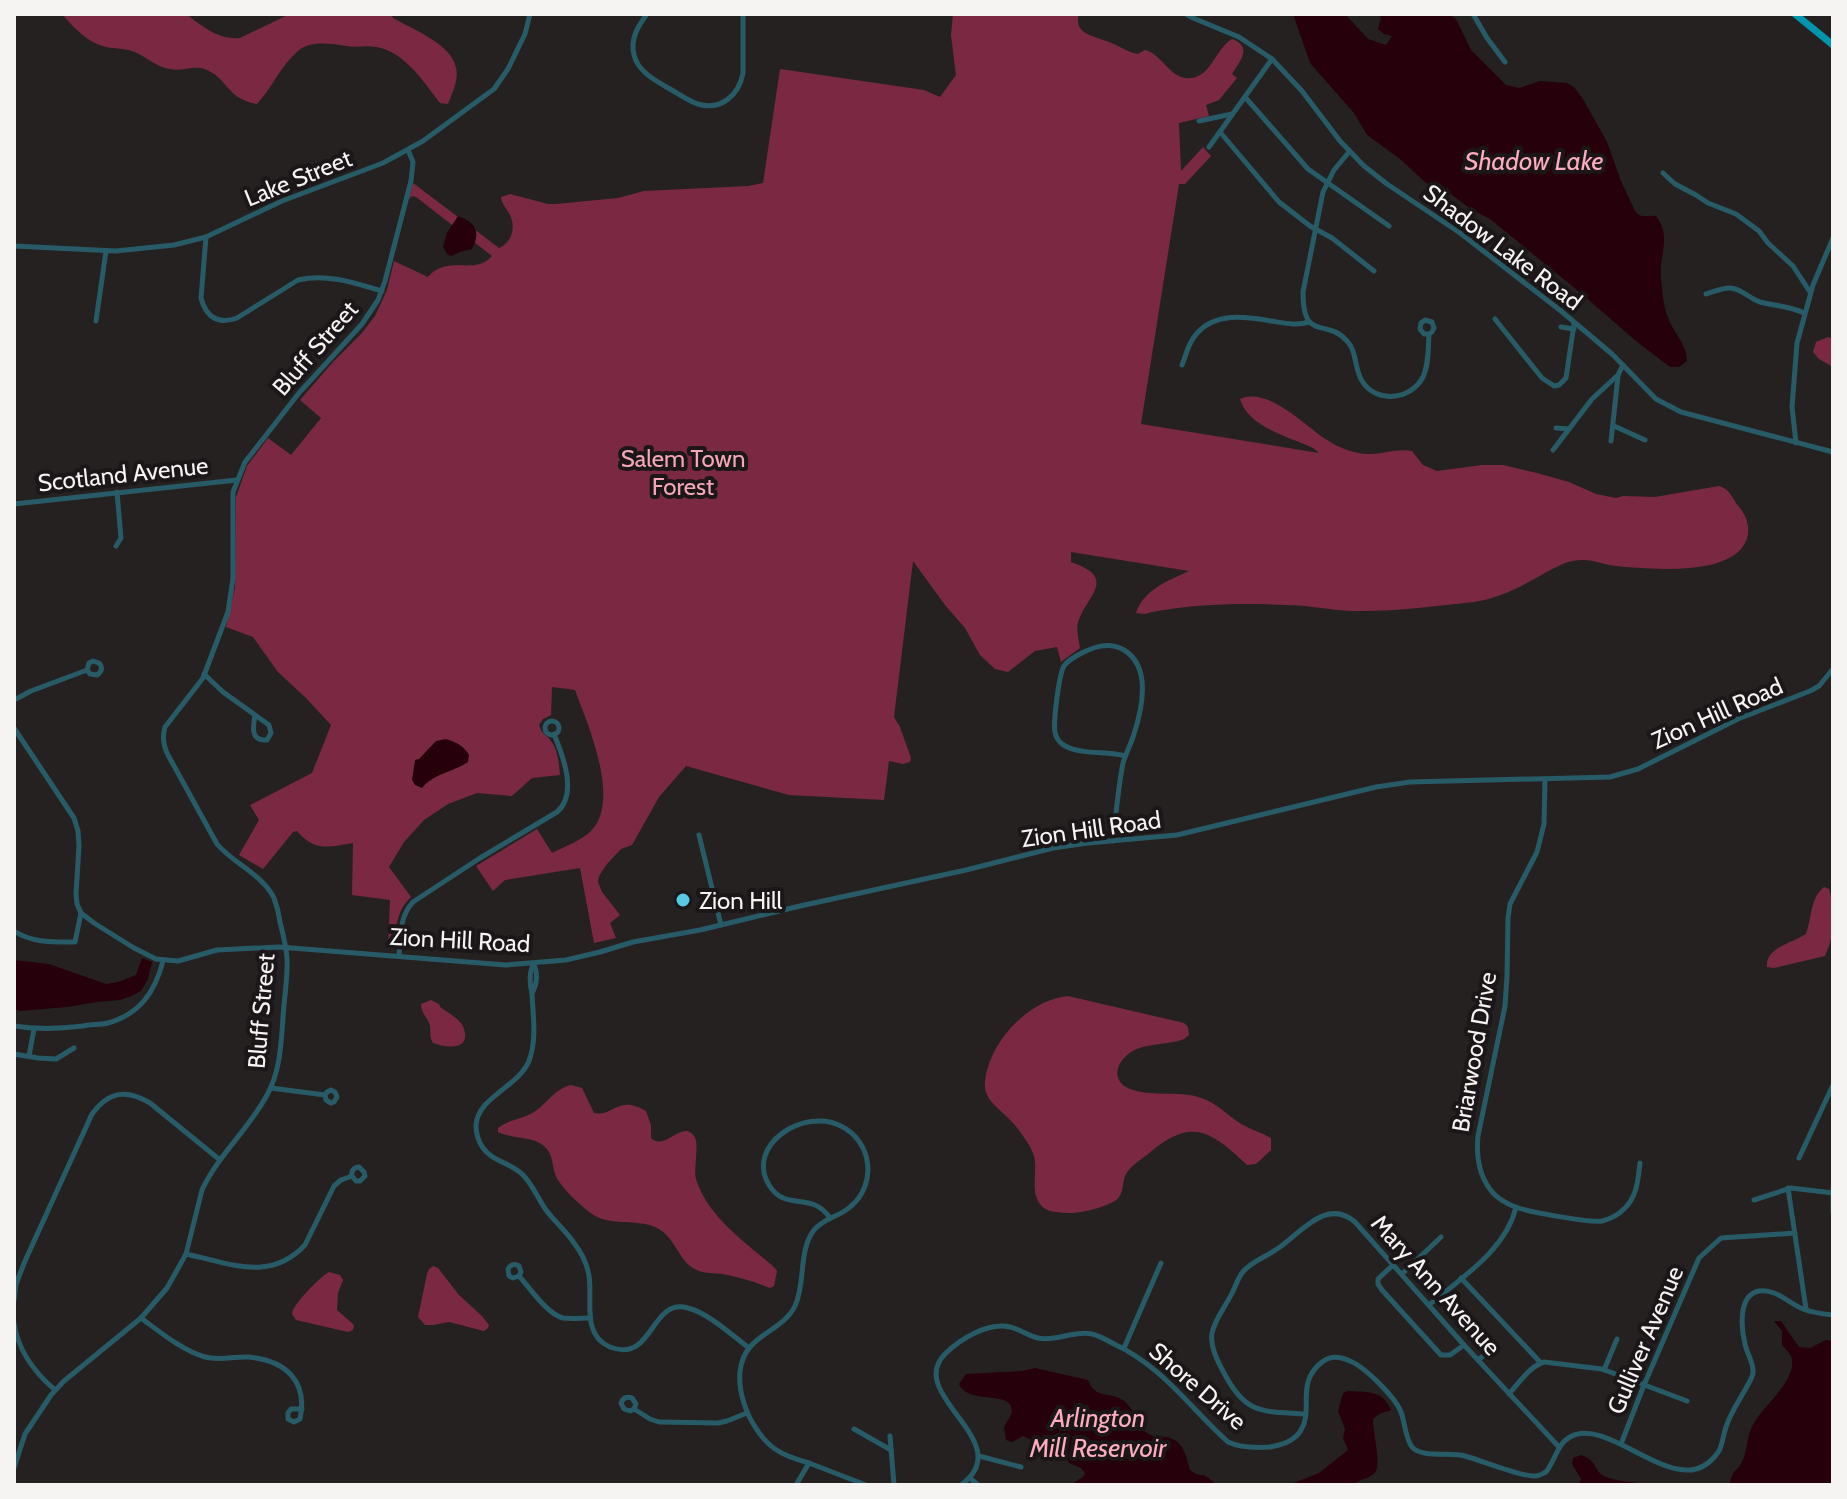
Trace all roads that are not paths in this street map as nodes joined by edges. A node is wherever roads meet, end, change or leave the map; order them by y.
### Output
1 (530, 14) edge
2 (647, 14) edge
3 (743, 14) edge
4 (1186, 14) edge
5 (1473, 14) edge
6 (1795, 14) edge
7 (1195, 16) edge
8 (1833, 45) edge
9 (1272, 59) junction
10 (1505, 62) dead end
11 (1245, 97) junction
12 (1233, 113) junction
13 (1199, 121) dead end
14 (1220, 132) junction
15 (1209, 147) dead end
16 (408, 150) junction
17 (1349, 152) junction
18 (1663, 173) dead end
19 (1326, 183) junction
20 (1389, 226) dead end
21 (1316, 229) junction
22 (206, 237) junction
23 (1833, 238) edge
24 (14, 246) edge
25 (106, 251) junction
26 (1374, 271) dead end
27 (382, 291) junction
28 (1811, 293) junction
29 (1706, 294) dead end
30 (1804, 313) junction
31 (1495, 319) dead end
32 (96, 321) dead end
33 (1309, 322) junction
34 (1574, 326) junction
35 (1561, 327) dead end
36 (1429, 334) dead end
37 (1182, 365) dead end
38 (1623, 365) junction
39 (1618, 375) junction
40 (1614, 426) junction
41 (1556, 428) dead end
42 (1570, 429) junction
43 (1645, 440) dead end
44 (1611, 441) dead end
45 (1796, 443) junction
46 (1553, 450) dead end
47 (1833, 452) edge
48 (237, 480) junction
49 (117, 492) junction
50 (14, 504) edge
51 (116, 546) dead end
52 (1833, 669) edge
53 (87, 670) dead end
54 (204, 674) junction
55 (14, 700) edge
56 (255, 715) junction
57 (14, 728) edge
58 (554, 734) dead end
59 (1125, 756) junction
60 (1545, 779) junction
61 (699, 835) dead end
62 (1113, 841) junction
63 (81, 913) junction
64 (721, 925) junction
65 (14, 931) edge
66 (285, 948) junction
67 (399, 955) junction
68 (163, 961) junction
69 (534, 964) junction
70 (14, 1026) edge
71 (34, 1029) junction
72 (74, 1048) dead end
73 (14, 1054) edge
74 (29, 1056) junction
75 (1833, 1085) edge
76 (271, 1088) junction
77 (325, 1095) dead end
78 (1799, 1158) dead end
79 (220, 1160) junction
80 (1640, 1163) dead end
81 (352, 1176) dead end
82 (1788, 1188) junction
83 (1833, 1191) edge
84 (1754, 1200) dead end
85 (1516, 1207) junction
86 (1833, 1212) edge
87 (830, 1218) junction
88 (1795, 1233) junction
89 (1441, 1237) dead end
90 (186, 1254) junction
91 (1161, 1263) dead end
92 (1393, 1265) junction
93 (1402, 1274) junction
94 (519, 1276) dead end
95 (1461, 1278) junction
96 (14, 1301) edge
97 (1429, 1305) junction
98 (1806, 1310) junction
99 (1833, 1315) edge
100 (141, 1318) junction
101 (590, 1318) junction
102 (14, 1323) edge
103 (1617, 1339) dead end
104 (1464, 1345) junction
105 (749, 1348) junction
106 (1124, 1348) junction
107 (1492, 1349) dead end
108 (1478, 1360) junction
109 (1540, 1362) junction
110 (1604, 1370) junction
111 (1644, 1385) junction
112 (55, 1390) junction
113 (1509, 1394) junction
114 (1687, 1401) dead end
115 (302, 1409) dead end
116 (634, 1409) dead end
117 (747, 1413) junction
118 (1305, 1414) junction
119 (854, 1429) dead end
120 (890, 1436) dead end
121 (1621, 1444) junction
122 (1559, 1447) junction
123 (891, 1450) junction
124 (979, 1456) junction
125 (809, 1463) junction
126 (1021, 1467) dead end
127 (14, 1468) edge
128 (970, 1478) junction
129 (796, 1485) edge
130 (866, 1485) edge
131 (894, 1485) edge
132 (961, 1485) edge
133 (978, 1485) edge

1 - 16 street, Lake Street
2 - 3 street
4 - 7 street, Shadow Lake Road
5 - 10 street
6 - 8 main road
7 - 9 street, Shadow Lake Road
9 - 11 street
9 - 17 street, Shadow Lake Road
11 - 12 street
11 - 19 street
12 - 13 street
12 - 14 street
14 - 15 street
14 - 21 street
16 - 22 street, Lake Street
16 - 27 street, Bluff Street
17 - 19 street
17 - 34 street, Shadow Lake Road
18 - 28 street
19 - 20 street
19 - 21 street
21 - 26 street
21 - 33 street
22 - 25 street, Lake Street
22 - 27 street
23 - 28 street
24 - 25 street, Lake Street
25 - 32 street
27 - 48 street, Bluff Street
28 - 30 street
29 - 30 street
30 - 45 street
31 - 34 street
33 - 36 street
33 - 37 street
34 - 35 street
34 - 38 street, Shadow Lake Road
38 - 39 street
38 - 45 street, Shadow Lake Road
39 - 40 street
39 - 42 street
40 - 43 street
40 - 44 street
41 - 42 street
42 - 46 street
45 - 47 street, Shadow Lake Road
48 - 49 street, Scotland Avenue
48 - 54 street, Bluff Street
49 - 50 street, Scotland Avenue
49 - 51 street
52 - 60 street, Zion Hill Road
53 - 55 street
54 - 56 street
54 - 66 street, Bluff Street
56 - 56 street
57 - 63 street
58 - 67 street
59 - 59 street
59 - 62 street
60 - 62 street, Zion Hill Road
60 - 85 street, Briarwood Drive
61 - 64 street
62 - 64 street, Zion Hill Road
63 - 65 street
63 - 68 street
64 - 69 street, Zion Hill Road
66 - 67 street, Zion Hill Road
66 - 68 street, Zion Hill Road
66 - 76 street, Bluff Street
67 - 69 street, Zion Hill Road
68 - 71 street
69 - 101 street
70 - 71 street
71 - 74 street
72 - 74 street
73 - 74 street
75 - 78 street
76 - 77 street
76 - 79 street, Bluff Street
79 - 90 street, Bluff Street
79 - 96 street
80 - 85 street, Briarwood Drive
81 - 90 street
82 - 83 street
82 - 84 street
82 - 88 street
83 - 86 street
85 - 95 street
87 - 87 street
87 - 105 street
88 - 98 street
88 - 111 street, Gulliver Avenue
89 - 93 street
90 - 100 street, Bluff Street
91 - 106 street
92 - 93 street, Mary Ann Avenue
92 - 104 street
92 - 118 street, Mary Ann Avenue
93 - 97 street, Mary Ann Avenue
94 - 101 street
95 - 97 street
95 - 109 street
97 - 104 street, Mary Ann Avenue
98 - 99 street
98 - 121 street
100 - 112 street, Bluff Street
100 - 115 street
101 - 105 street
102 - 112 street
103 - 110 street
104 - 108 street, Mary Ann Avenue
105 - 117 street
106 - 118 street, Shore Drive
106 - 124 street, Shore Drive
107 - 108 street
108 - 113 street, Mary Ann Avenue
109 - 110 street
109 - 113 street
110 - 111 street
111 - 114 street
111 - 121 street, Gulliver Avenue
112 - 127 street, Bluff Street
113 - 122 street, Mary Ann Avenue
116 - 117 street
117 - 125 street
118 - 122 street, Shore Drive
119 - 123 street
120 - 123 street
121 - 122 street
123 - 131 street
124 - 126 street
124 - 128 street
125 - 129 street
125 - 130 street
128 - 132 street
128 - 133 street

